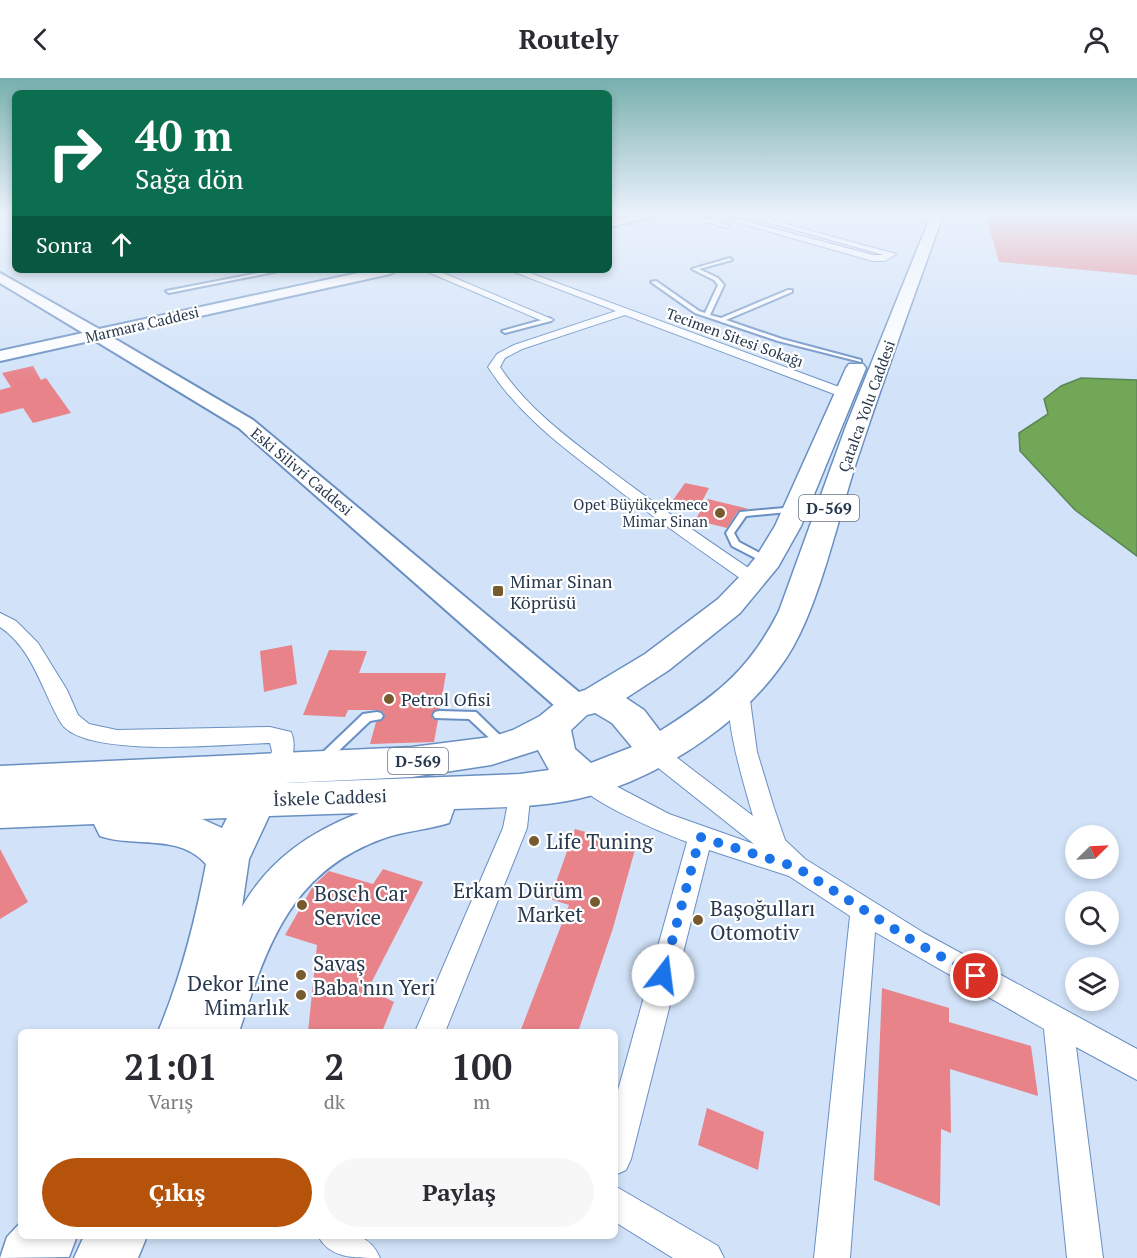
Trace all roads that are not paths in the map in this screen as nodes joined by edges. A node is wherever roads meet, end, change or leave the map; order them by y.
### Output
1 (696, 270) edge
2 (898, 270) edge
3 (916, 270) edge
4 (266, 273) edge
5 (374, 273) edge
6 (435, 273) edge
7 (522, 273) edge
8 (0, 277) edge
9 (654, 282) dead end
10 (169, 291) dead end
11 (291, 291) junction
12 (790, 291) dead end
13 (310, 292) dead end
14 (624, 312) junction
15 (707, 315) junction
16 (549, 320) joint
17 (722, 320) junction
18 (505, 332) dead end
19 (99, 334) junction
20 (0, 356) edge
21 (859, 361) junction
22 (846, 394) junction
23 (795, 509) junction
24 (761, 570) junction
25 (0, 619) edge
26 (739, 693) junction
27 (575, 711) junction
28 (439, 715) dead end
29 (377, 716) dead end
30 (506, 747) junction
31 (655, 753) junction
32 (316, 765) junction
33 (0, 781) edge
34 (587, 781) junction
35 (268, 783) junction
36 (520, 790) junction
37 (0, 811) edge
38 (0, 817) edge
39 (700, 837) junction
40 (775, 846) junction
41 (228, 859) junction
42 (796, 867) junction
43 (864, 909) junction
44 (1058, 1022) junction
45 (184, 1029) edge
46 (215, 1029) edge
47 (431, 1029) edge
48 (1137, 1065) edge
49 (618, 1148) edge
50 (618, 1205) edge
51 (45, 1239) edge
52 (116, 1239) edge
53 (339, 1239) edge
54 (28, 1258) edge
55 (104, 1258) edge
56 (362, 1258) edge
57 (706, 1258) edge
58 (832, 1258) edge
59 (1085, 1258) edge

1 - 15 lane
2 - 21 highway, Çatalca Yolu Caddesi / D-569
3 - 26 highway, Çatalca Yolu Caddesi / D-569
4 - 10 lane
5 - 11 main road, Marmara Caddesi
6 - 16 street
7 - 14 street, Tecimen Sitesi Sokağı
8 - 19 main road, Eski Silivri Caddesi
9 - 15 lane
11 - 13 lane
11 - 19 main road, Marmara Caddesi
12 - 17 lane
14 - 22 street, Tecimen Sitesi Sokağı
14 - 24 street
15 - 17 lane
16 - 18 lane
17 - 21 lane
19 - 20 main road, Marmara Caddesi
19 - 27 main road, Eski Silivri Caddesi
21 - 22 highway, Çatalca Yolu Caddesi / D-569
22 - 23 highway, Çatalca Yolu Caddesi / D-569
23 - 24 highway, Çatalca Yolu Caddesi / D-569
23 - 24 lane
24 - 27 highway, Çatalca Yolu Caddesi / D-569
25 - 35 street
26 - 31 highway, Çatalca Yolu Caddesi / D-569
26 - 40 street
27 - 30 highway, İskele Caddesi / D-569
27 - 31 highway
27 - 34 highway
28 - 30 lane
29 - 32 lane
30 - 32 highway, İskele Caddesi / D-569
31 - 34 highway, İskele Caddesi / D-569
31 - 40 street
32 - 35 highway, İskele Caddesi / D-569
33 - 35 highway, İskele Caddesi / D-569
34 - 36 highway, İskele Caddesi / D-569
34 - 39 street
35 - 36 highway, İskele Caddesi / D-569
35 - 37 highway, İskele Caddesi / D-569
35 - 41 highway
36 - 46 highway
36 - 47 street
38 - 41 highway
39 - 42 street
39 - 49 street
40 - 42 street
41 - 45 highway
42 - 43 street
43 - 44 street
43 - 58 street
44 - 48 street
44 - 59 street
50 - 57 street
51 - 54 highway
52 - 55 highway
53 - 56 street

